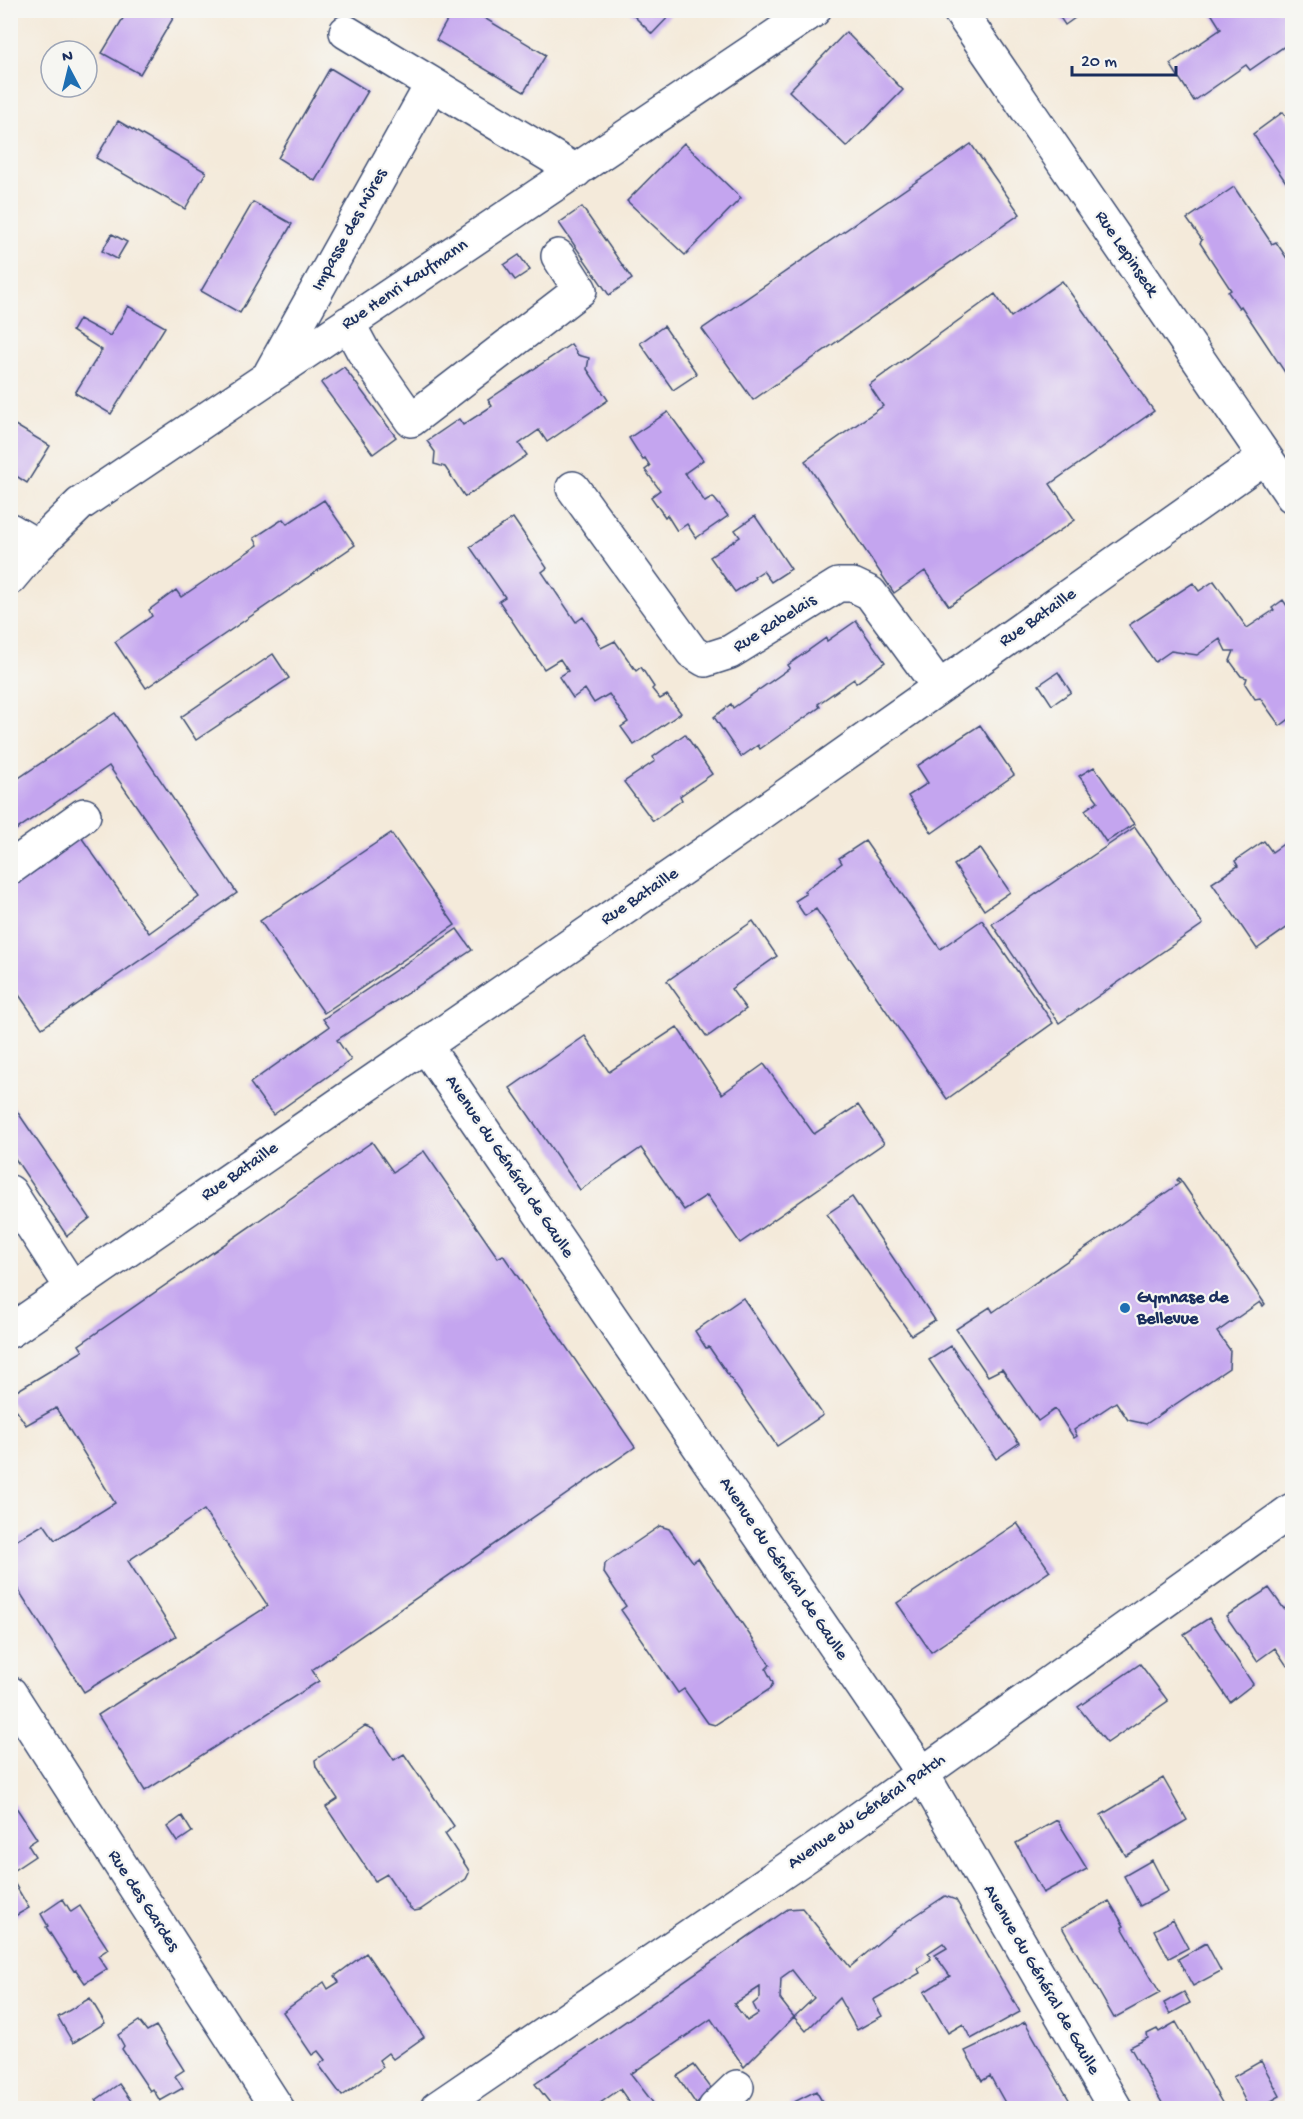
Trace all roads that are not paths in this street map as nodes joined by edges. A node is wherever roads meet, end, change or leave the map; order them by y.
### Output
1 (814, 10) edge
2 (959, 10) edge
3 (774, 22) edge
4 (346, 32) dead end
5 (432, 84) junction
6 (576, 171) junction
7 (558, 256) dead end
8 (348, 323) junction
9 (268, 376) junction
10 (1265, 457) junction
11 (573, 488) dead end
12 (1293, 496) edge
13 (24, 538) edge
14 (10, 578) edge
15 (939, 687) junction
16 (84, 815) dead end
17 (10, 868) edge
18 (425, 1045) junction
19 (10, 1192) edge
20 (72, 1288) junction
21 (10, 1331) edge
22 (1293, 1510) edge
23 (10, 1693) edge
24 (19, 1728) edge
25 (922, 1773) junction
26 (270, 2106) edge
27 (437, 2109) edge
28 (1115, 2109) edge

1 - 3 street, Rue Henri Kaufmann
2 - 10 street, Rue Lepinseck
3 - 6 street, Rue Henri Kaufmann
4 - 5 street
5 - 6 street
5 - 9 street, Impasse des Mûres
6 - 8 street, Rue Henri Kaufmann
7 - 8 street
8 - 9 street, Rue Henri Kaufmann
9 - 13 street, Rue Henri Kaufmann
10 - 12 street, Rue Lepinseck
10 - 15 street, Rue Bataille
11 - 15 street, Rue Rabelais
13 - 14 street, Rue Henri Kaufmann
15 - 18 street, Rue Bataille
16 - 17 street
18 - 20 street, Rue Bataille
18 - 25 street, Avenue du Général de Gaulle
19 - 20 street
20 - 21 street, Rue Bataille
22 - 25 street, Avenue du Général Patch
23 - 24 street, Rue des Gardes
24 - 26 street, Rue des Gardes
25 - 27 street, Avenue du Général Patch
25 - 28 street, Avenue du Général de Gaulle

